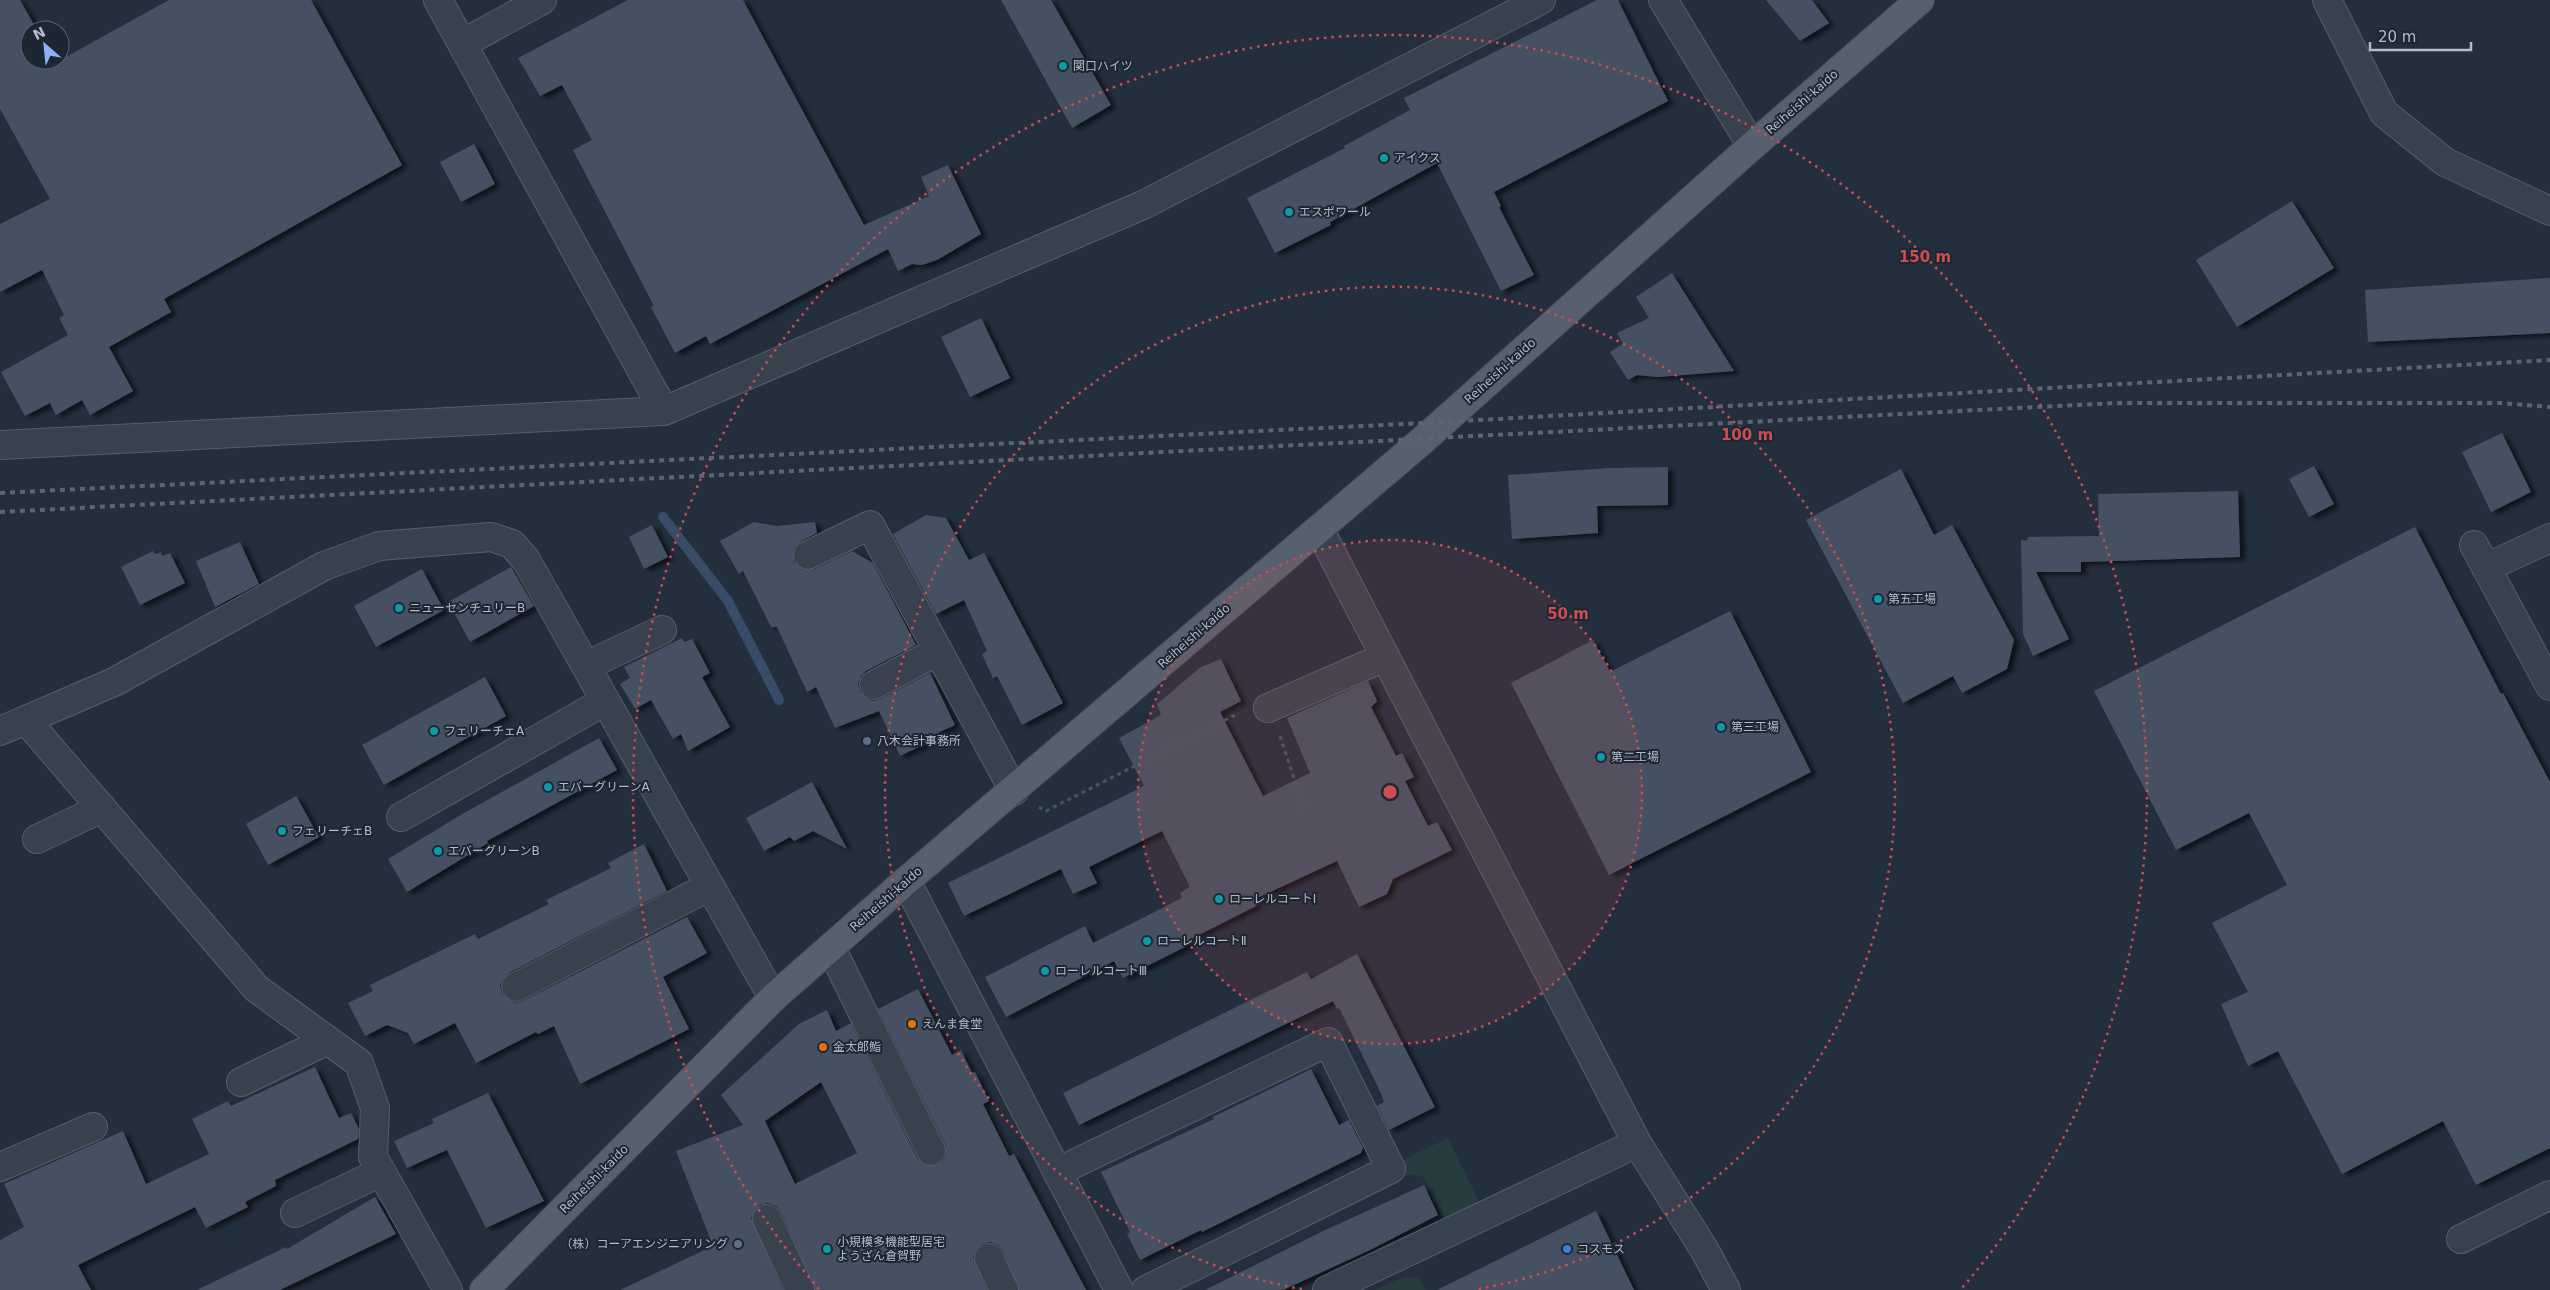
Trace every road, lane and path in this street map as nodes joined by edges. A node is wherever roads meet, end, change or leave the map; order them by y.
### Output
1 (438, 0) edge
2 (542, 0) edge
3 (1541, 0) edge
4 (1663, 0) edge
5 (1920, 0) edge
6 (2327, 0) edge
7 (462, 44) junction
8 (1752, 146) junction
9 (2550, 211) edge
10 (664, 411) junction
11 (0, 445) edge
12 (1319, 529) junction
13 (2550, 538) edge
14 (808, 555) dead end
15 (662, 630) dead end
16 (938, 651) junction
17 (1385, 657) junction
18 (586, 666) junction
19 (874, 685) dead end
20 (2550, 686) edge
21 (605, 701) junction
22 (1268, 708) junction
23 (26, 720) junction
24 (0, 731) edge
25 (1023, 798) junction
26 (102, 808) junction
27 (1305, 812) dead end
28 (401, 817) dead end
29 (37, 839) dead end
30 (906, 881) junction
31 (710, 886) junction
32 (831, 948) junction
33 (516, 987) dead end
34 (773, 998) junction
35 (326, 1041) junction
36 (241, 1082) dead end
37 (94, 1127) dead end
38 (1637, 1143) junction
39 (931, 1151) dead end
40 (0, 1167) edge
41 (381, 1172) junction
42 (1057, 1172) junction
43 (2550, 1195) edge
44 (295, 1213) dead end
45 (767, 1219) dead end
46 (2461, 1239) dead end
47 (988, 1258) dead end
48 (448, 1290) edge
49 (484, 1290) edge
50 (800, 1290) edge
51 (1004, 1290) edge
52 (1118, 1290) edge
53 (1146, 1290) edge
54 (1328, 1290) edge
55 (1726, 1290) edge

1 - 7 street
2 - 7 street
3 - 10 street
4 - 8 street
5 - 8 main road, Reiheishi-kaido
6 - 9 street
7 - 10 street
8 - 12 main road, Reiheishi-kaido
10 - 11 street
12 - 17 street
12 - 25 main road, Reiheishi-kaido
13 - 20 street
14 - 16 street
15 - 18 street
16 - 19 street
16 - 25 street
17 - 22 street
17 - 38 street
18 - 21 street
18 - 23 street
21 - 28 street
21 - 31 street
22 - 25 path
22 - 27 path
23 - 24 street
23 - 26 street
25 - 30 main road, Reiheishi-kaido
26 - 29 street
26 - 35 street
30 - 32 main road, Reiheishi-kaido
30 - 42 street
31 - 33 street
31 - 34 street
32 - 34 main road, Reiheishi-kaido
32 - 39 street
34 - 49 main road, Reiheishi-kaido
35 - 36 street
35 - 41 street
37 - 40 street
38 - 54 street
38 - 55 street
41 - 44 street
41 - 48 street
42 - 52 street
42 - 53 street
43 - 46 street
45 - 50 street
47 - 51 street

